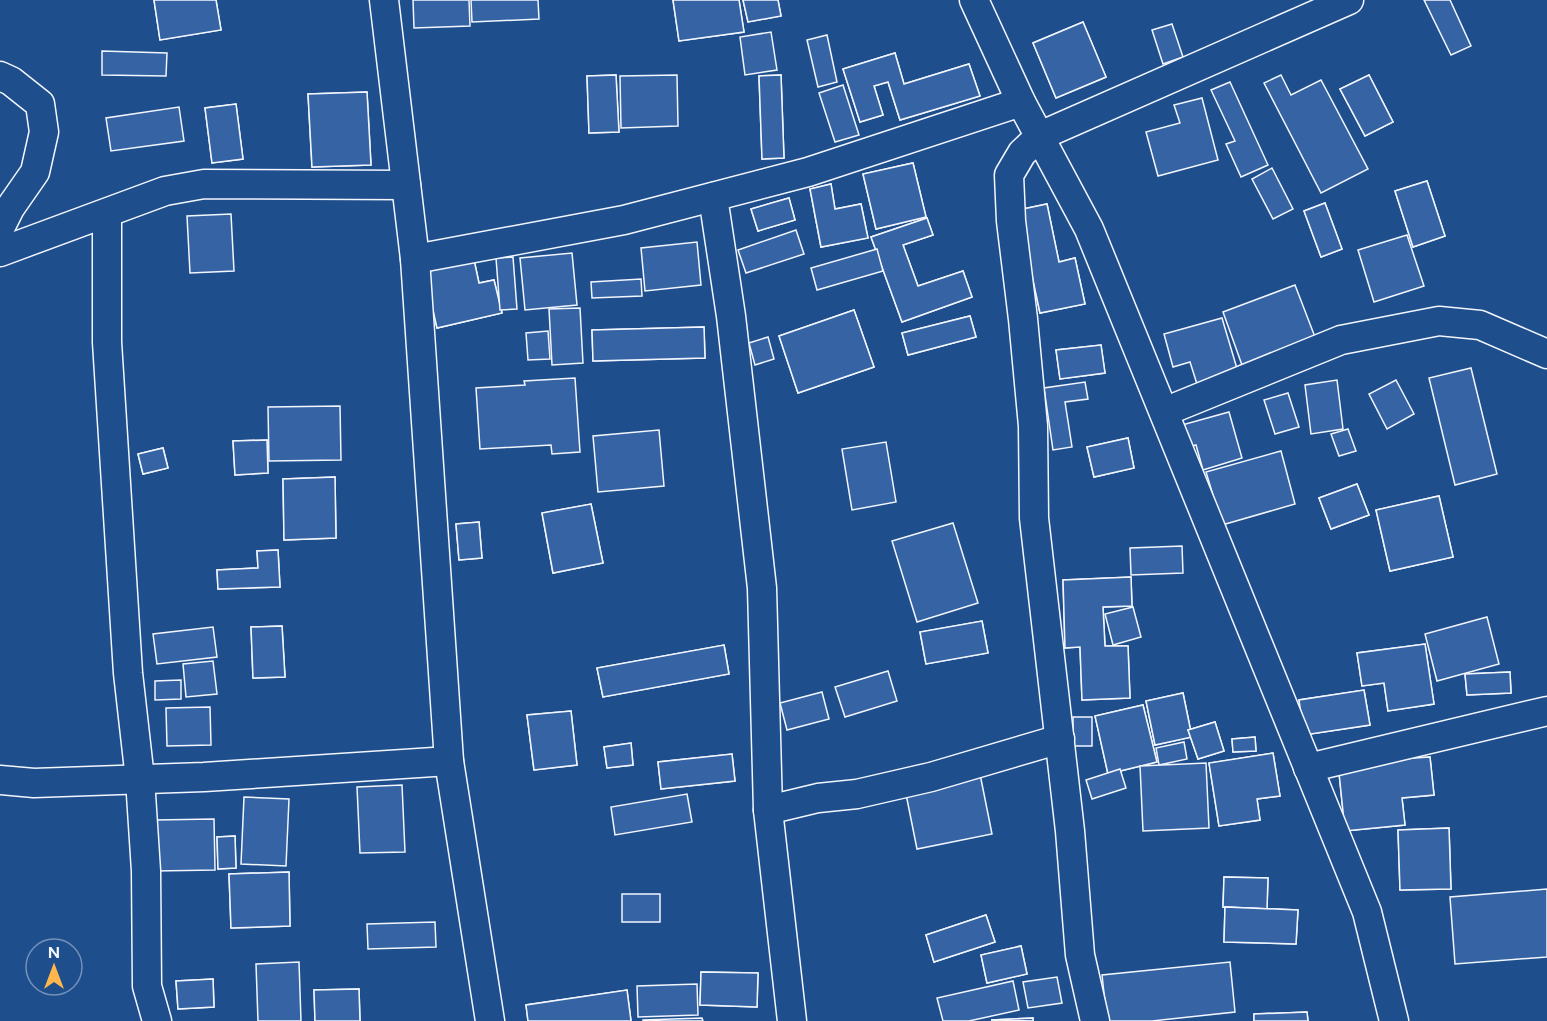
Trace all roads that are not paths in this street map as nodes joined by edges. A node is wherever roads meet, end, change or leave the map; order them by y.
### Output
1 (384, 0) edge
2 (974, 0) edge
3 (1349, 0) edge
4 (0, 76) edge
5 (1021, 102) junction
6 (1040, 136) junction
7 (406, 185) junction
8 (713, 197) junction
9 (107, 214) junction
10 (0, 228) edge
11 (0, 252) edge
12 (415, 259) junction
13 (1547, 354) edge
14 (1164, 412) junction
15 (1547, 711) edge
16 (1059, 739) junction
17 (449, 761) junction
18 (1308, 768) junction
19 (140, 779) junction
20 (0, 780) edge
21 (768, 810) junction
22 (157, 1021) edge
23 (490, 1021) edge
24 (792, 1021) edge
25 (1095, 1021) edge
26 (1394, 1021) edge

1 - 7 street
2 - 5 street
3 - 6 street
4 - 10 street
5 - 6 street
5 - 8 street
6 - 14 street
6 - 16 street
7 - 9 street
7 - 12 street
8 - 12 street
8 - 21 street
9 - 11 street
9 - 19 street
12 - 17 street
13 - 14 street
14 - 18 street
15 - 18 street
16 - 21 street
16 - 25 street
17 - 19 street
17 - 23 street
18 - 26 street
19 - 20 street
19 - 22 street
21 - 24 street

